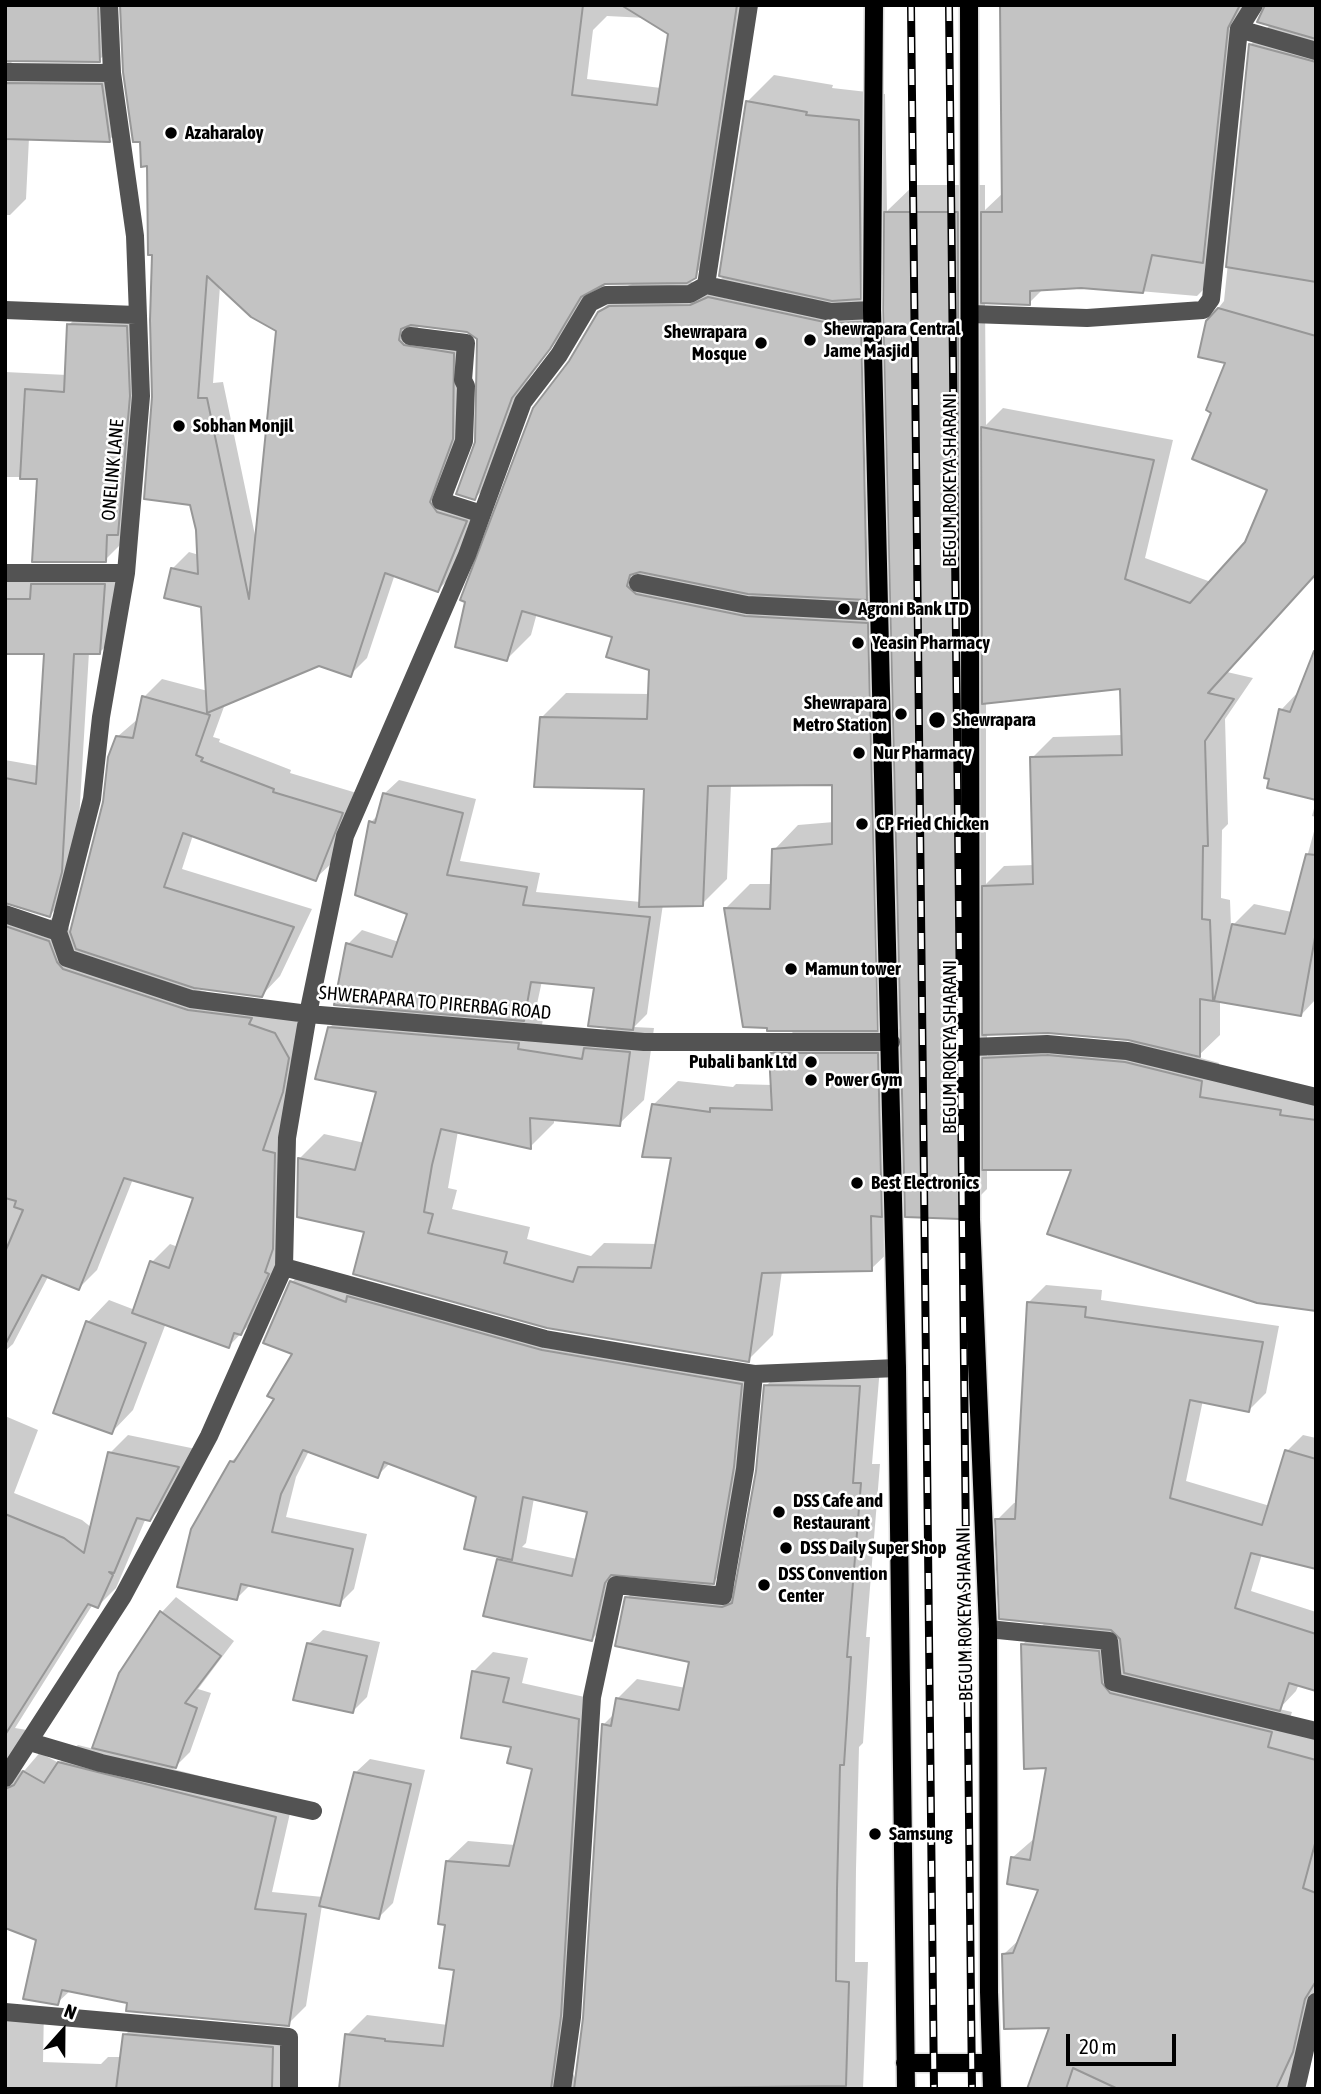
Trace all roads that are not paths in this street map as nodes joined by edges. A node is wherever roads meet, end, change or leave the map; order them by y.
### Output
1 (109, 5) edge
2 (749, 5) edge
3 (874, 5) edge
4 (969, 5) edge
5 (1254, 5) edge
6 (1239, 30) junction
7 (1316, 51) edge
8 (5, 72) edge
9 (112, 73) junction
10 (706, 285) junction
11 (5, 310) edge
12 (872, 310) junction
13 (971, 314) junction
14 (136, 315) junction
15 (410, 336) dead end
16 (482, 514) junction
17 (5, 573) edge
18 (126, 573) junction
19 (638, 583) dead end
20 (879, 612) junction
21 (5, 914) edge
22 (58, 932) junction
23 (308, 1014) junction
24 (891, 1042) junction
25 (972, 1048) junction
26 (1316, 1097) edge
27 (284, 1267) junction
28 (897, 1368) junction
29 (754, 1374) junction
30 (988, 1629) junction
31 (1316, 1731) edge
32 (30, 1742) junction
33 (5, 1779) edge
34 (313, 1811) dead end
35 (1316, 2002) edge
36 (5, 2012) edge
37 (905, 2063) junction
38 (991, 2063) junction
39 (289, 2089) edge
40 (562, 2089) edge
41 (906, 2089) edge
42 (992, 2089) edge
43 (1296, 2089) edge

1 - 9 street, ONELINK LANE
2 - 10 street
3 - 12 main road
4 - 13 main road, BEGUM ROKEYA SHARANI
5 - 6 street
6 - 7 street
6 - 13 street
8 - 9 street
9 - 14 street, ONELINK LANE
10 - 12 street
10 - 16 street
11 - 14 street
12 - 20 main road
13 - 25 main road, BEGUM ROKEYA SHARANI
14 - 18 street, ONELINK LANE
15 - 16 street
16 - 23 street
17 - 18 street
18 - 22 street, ONELINK LANE
19 - 20 street
20 - 24 main road
21 - 22 street
22 - 23 street, SHWERAPARA TO PIRERBAG ROAD
23 - 24 street, SHWERAPARA TO PIRERBAG ROAD
23 - 27 street
24 - 28 main road
25 - 26 street
25 - 30 main road, BEGUM ROKEYA SHARANI
27 - 29 street
27 - 32 street
28 - 29 street
28 - 37 main road
29 - 40 street
30 - 31 street
30 - 38 main road, BEGUM ROKEYA SHARANI
32 - 33 street
32 - 34 street
35 - 43 street
36 - 39 street
37 - 38 main road
37 - 41 main road
38 - 42 main road, BEGUM ROKEYA SHARANI

